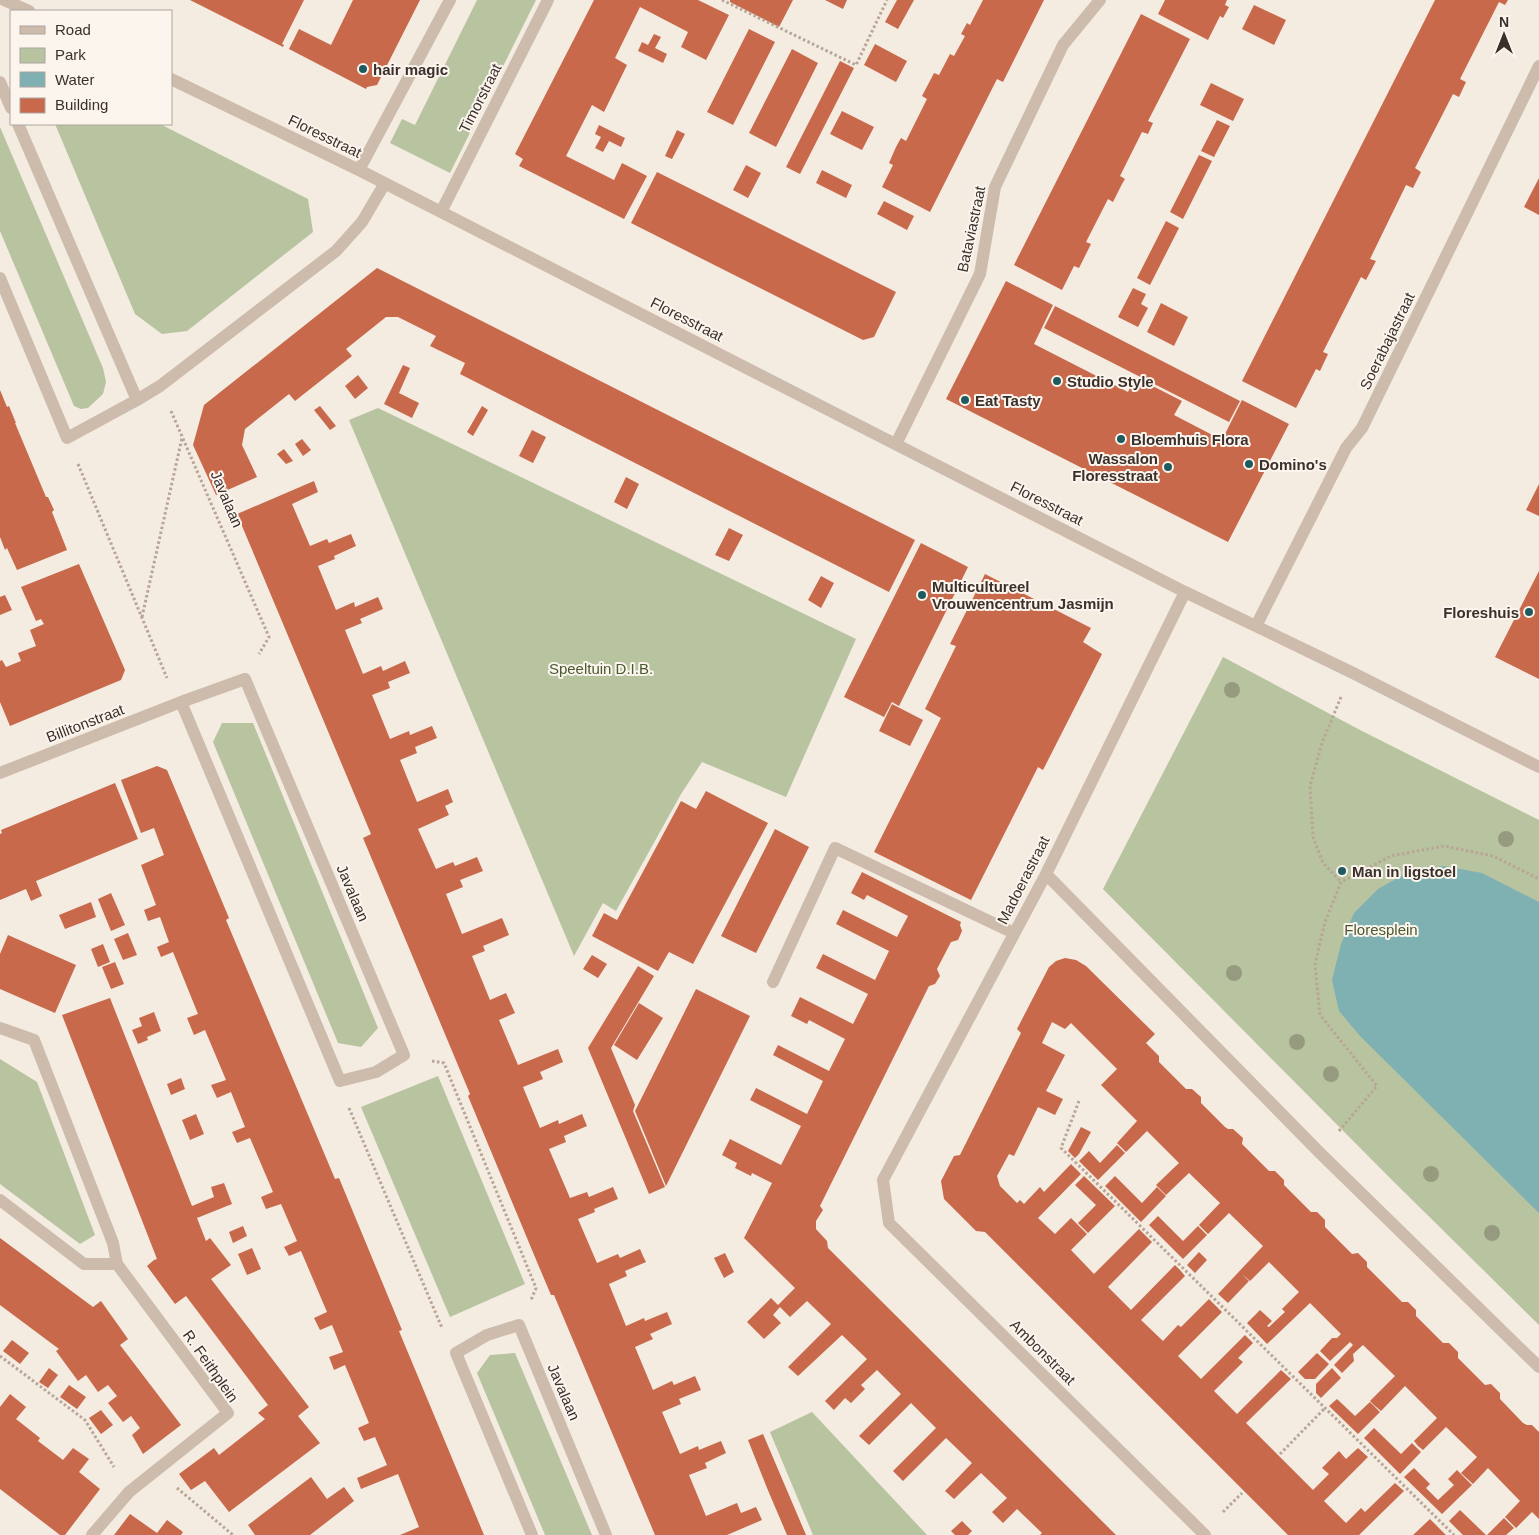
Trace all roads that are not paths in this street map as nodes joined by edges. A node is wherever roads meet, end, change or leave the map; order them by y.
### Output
1 (4, 0) edge
2 (450, 0) edge
3 (548, 0) edge
4 (1100, 0) edge
5 (27, 10) edge
6 (1539, 66) edge
7 (172, 79) edge
8 (0, 82) edge
9 (10, 106) edge
10 (18, 125) edge
11 (359, 170) junction
12 (385, 183) junction
13 (440, 212) junction
14 (0, 278) edge
15 (137, 400) junction
16 (896, 444) junction
17 (1185, 592) junction
18 (1256, 626) junction
19 (181, 702) junction
20 (1539, 768) edge
21 (0, 773) edge
22 (1046, 874) junction
23 (1014, 933) junction
24 (773, 982) dead end
25 (0, 1028) edge
26 (883, 1180) joint
27 (0, 1200) edge
28 (117, 1264) junction
29 (1539, 1367) edge
30 (92, 1535) edge
31 (532, 1535) edge
32 (606, 1535) edge
33 (1205, 1535) edge

1 - 5 street
2 - 11 street
3 - 13 street, Timorstraat
4 - 16 street, Bataviastraat
6 - 18 street, Soerabajastraat
7 - 11 street, Floresstraat
8 - 9 street
10 - 15 street
11 - 12 street, Floresstraat
12 - 13 street, Floresstraat
12 - 15 street
13 - 16 street, Floresstraat
14 - 15 street
16 - 17 street, Floresstraat
17 - 18 street
17 - 22 street, Madoerastraat
18 - 20 street
19 - 19 street, Javalaan
19 - 21 street, Billitonstraat
22 - 23 street, Madoerastraat
22 - 29 street
23 - 24 street
23 - 26 street, Madoerastraat
25 - 28 street, R. Feithplein
26 - 33 street, Ambonstraat
27 - 28 street
28 - 30 street, R. Feithplein
31 - 32 street, Javalaan

